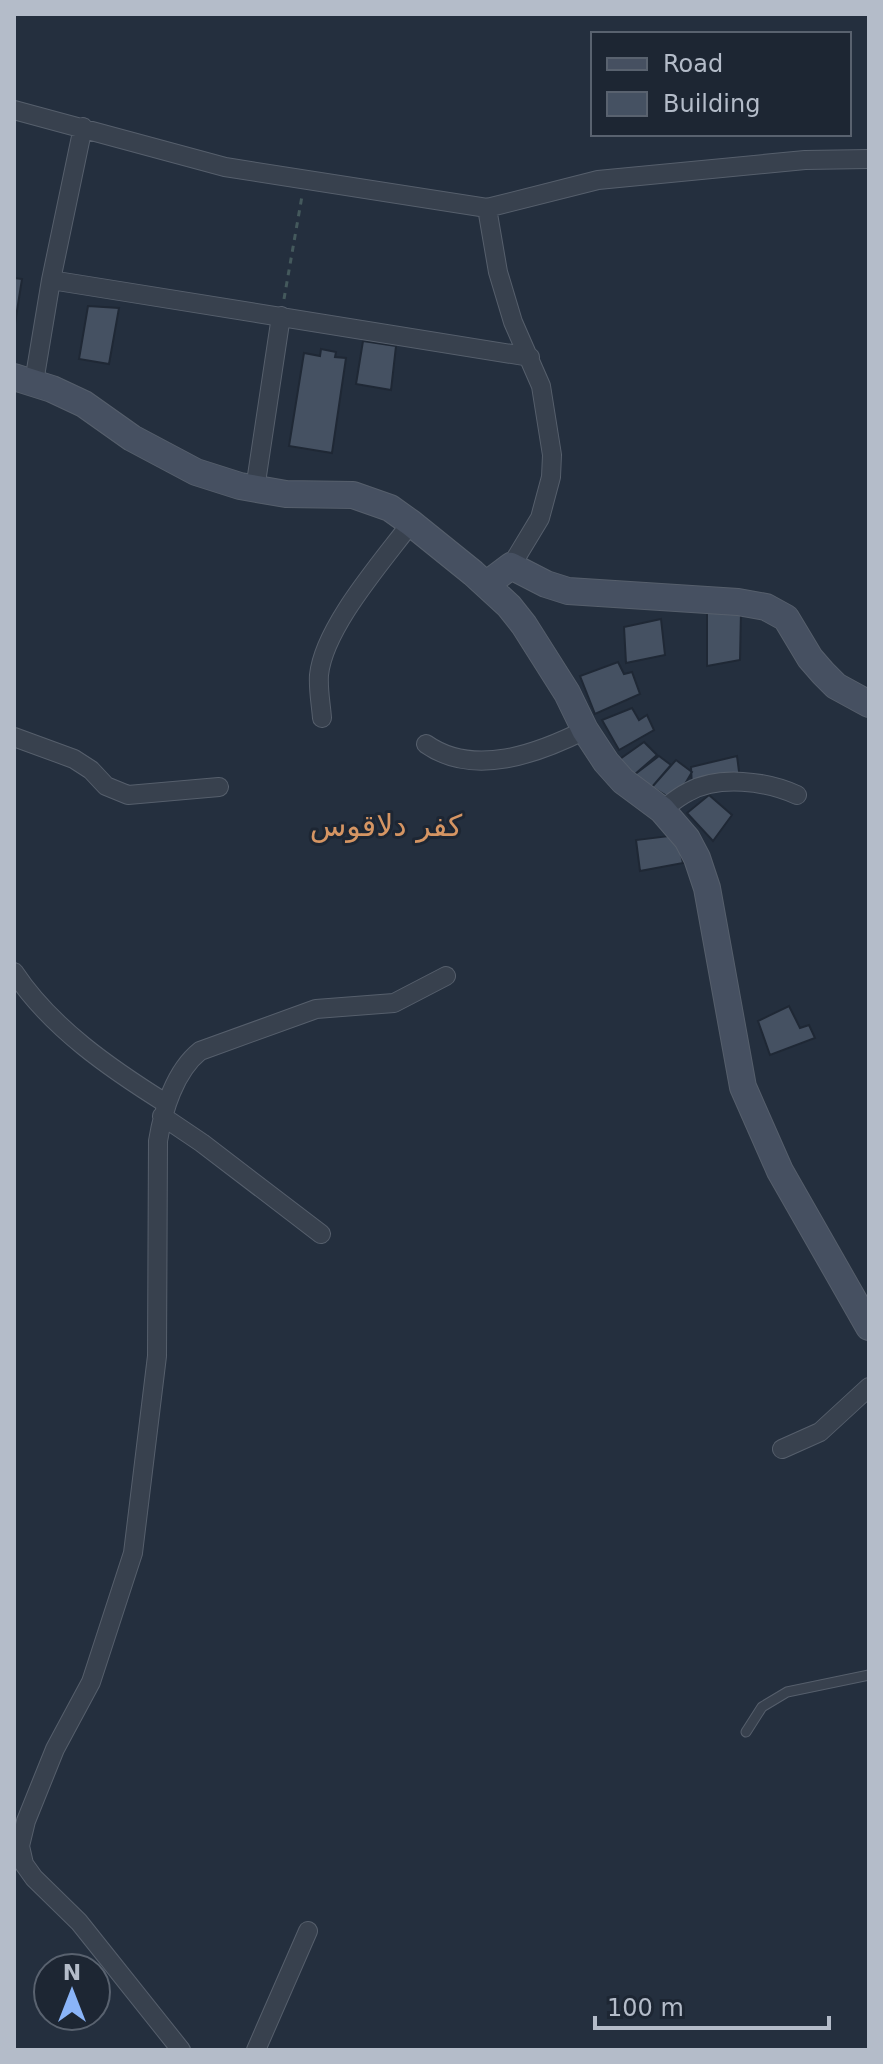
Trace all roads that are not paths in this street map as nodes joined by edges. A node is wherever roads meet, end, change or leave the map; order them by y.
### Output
1 (14, 110) edge
2 (83, 127) junction
3 (869, 159) edge
4 (487, 208) junction
5 (51, 280) junction
6 (281, 316) junction
7 (530, 357) junction
8 (24, 380) edge
9 (255, 489) junction
10 (411, 523) junction
11 (511, 566) junction
12 (487, 584) junction
13 (869, 704) edge
14 (322, 718) dead end
15 (585, 730) junction
16 (14, 737) edge
17 (426, 744) dead end
18 (219, 787) dead end
19 (797, 795) dead end
20 (662, 810) junction
21 (14, 972) edge
22 (446, 976) dead end
23 (164, 1110) junction
24 (321, 1234) dead end
25 (869, 1327) edge
26 (869, 1387) edge
27 (782, 1449) dead end
28 (869, 1675) edge
29 (746, 1732) dead end
30 (308, 1931) dead end
31 (181, 2050) edge
32 (256, 2050) edge

1 - 2 street
2 - 4 street
2 - 5 street
3 - 4 street
4 - 7 street
5 - 6 street
5 - 8 street
6 - 7 street
6 - 9 street
7 - 11 street
8 - 9 main road
9 - 10 main road
10 - 12 main road
10 - 14 street
11 - 12 main road
11 - 13 main road
12 - 15 main road
15 - 17 street
15 - 20 main road
16 - 18 street
19 - 20 street
20 - 25 main road
21 - 23 street
22 - 23 street
23 - 24 street
23 - 31 street
26 - 27 street
28 - 29 lane
30 - 32 street

